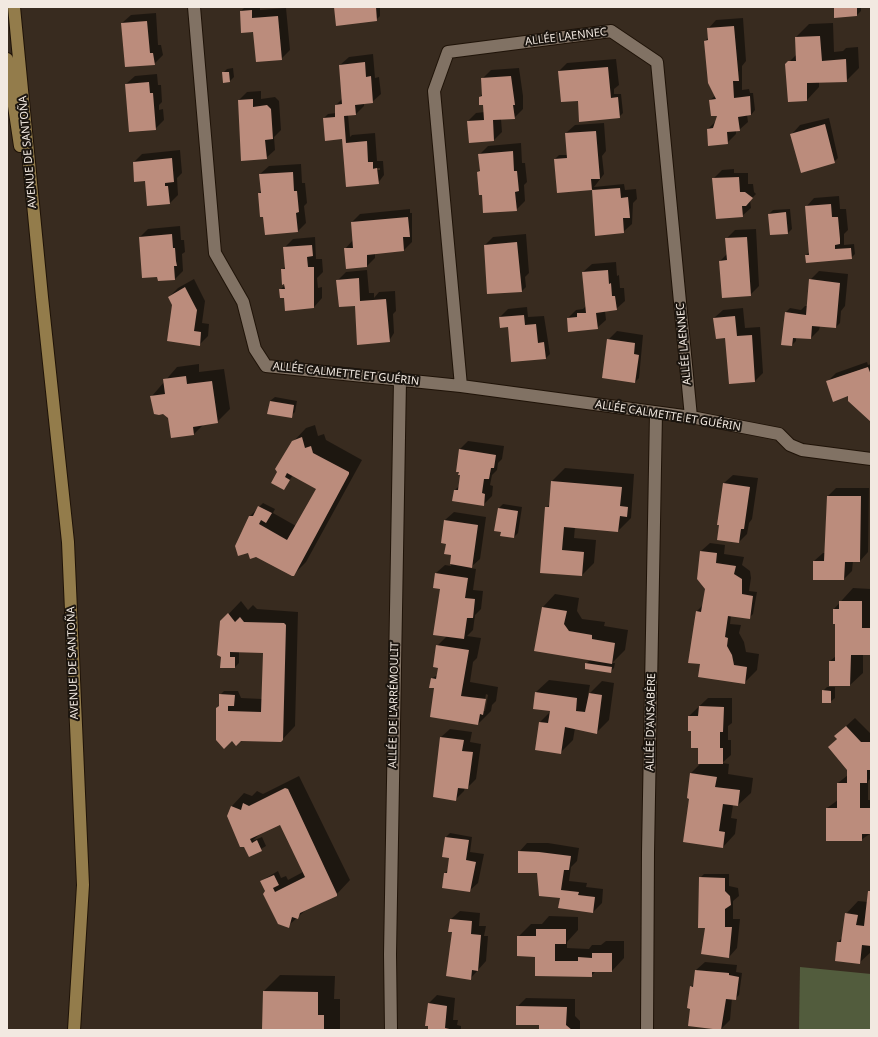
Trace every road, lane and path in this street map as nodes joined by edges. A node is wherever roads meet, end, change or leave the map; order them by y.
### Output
1 (14, 7) edge
2 (194, 7) edge
3 (7, 59) edge
4 (42, 297) junction
5 (400, 380) junction
6 (461, 386) junction
7 (656, 413) junction
8 (691, 418) junction
9 (871, 459) edge
10 (74, 1030) edge
11 (391, 1030) edge
12 (647, 1030) edge

1 - 4 main road, AVENUE DE SANTOÑA
2 - 5 street, ALLÉE CALMETTE ET GUÉRIN
3 - 4 main road, AVENUE DE SANTOÑA
4 - 10 main road, AVENUE DE SANTOÑA
5 - 6 street, ALLÉE CALMETTE ET GUÉRIN
5 - 11 street, ALLÉE DE L'ARRÉMOULIT
6 - 7 street, ALLÉE CALMETTE ET GUÉRIN
6 - 8 street, ALLÉE LAENNEC
7 - 8 street, ALLÉE CALMETTE ET GUÉRIN
7 - 12 street, ALLÉE D'ANSABÈRE
8 - 9 street, ALLÉE CALMETTE ET GUÉRIN

